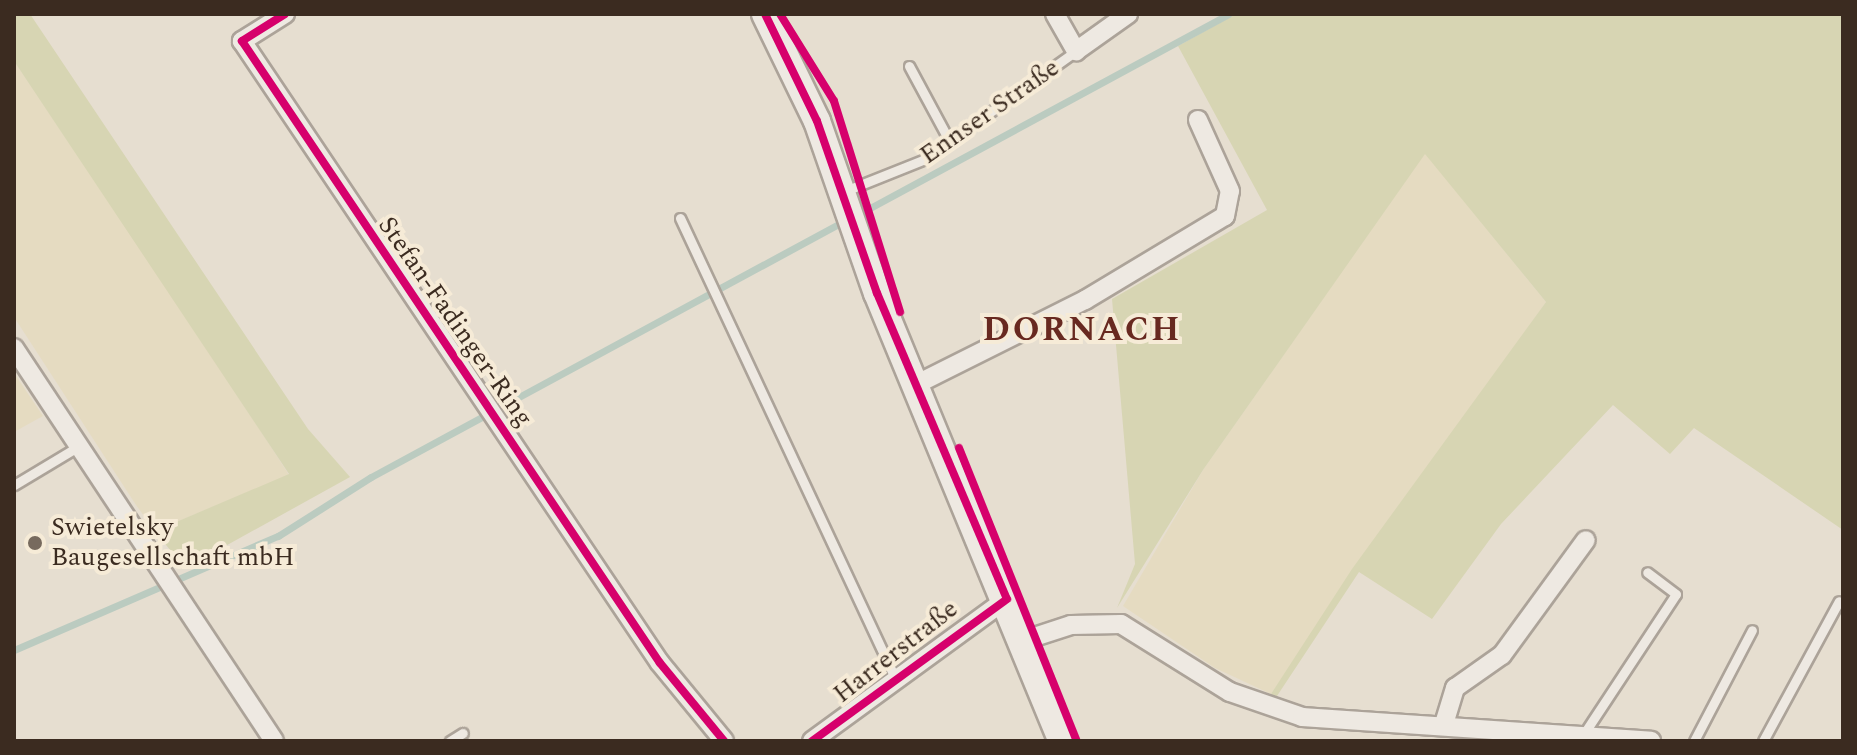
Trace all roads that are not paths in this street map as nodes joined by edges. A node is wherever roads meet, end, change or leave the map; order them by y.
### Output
1 (285, 14) edge
2 (765, 14) edge
3 (1055, 14) edge
4 (1128, 14) edge
5 (1076, 51) junction
6 (909, 66) dead end
7 (1198, 120) dead end
8 (950, 142) junction
9 (848, 211) junction
10 (680, 218) dead end
11 (14, 348) edge
12 (919, 383) junction
13 (79, 446) junction
14 (14, 485) edge
15 (1586, 540) dead end
16 (1647, 572) dead end
17 (1007, 599) junction
18 (1839, 601) dead end
19 (1752, 630) dead end
20 (1025, 640) junction
21 (896, 680) junction
22 (1444, 724) junction
23 (1585, 732) junction
24 (463, 733) dead end
25 (274, 741) edge
26 (450, 741) edge
27 (724, 741) edge
28 (812, 741) edge
29 (1062, 741) edge
30 (1651, 741) edge
31 (1694, 741) edge
32 (1763, 741) edge

1 - 27 street, Stefan-Fadinger-Ring
2 - 9 street
3 - 5 street
4 - 5 street, Ennser Straße
5 - 8 lane, Ennser Straße
6 - 8 lane
7 - 12 street
8 - 9 lane, Ennser Straße
9 - 12 street
10 - 21 lane
11 - 13 street
12 - 17 street
13 - 14 lane
13 - 25 street
15 - 22 street
16 - 23 lane
17 - 20 street
17 - 21 street, Harrerstraße
18 - 32 lane
19 - 31 lane
20 - 22 street
20 - 29 street
21 - 28 street, Harrerstraße
22 - 23 street
23 - 30 street
24 - 26 lane

